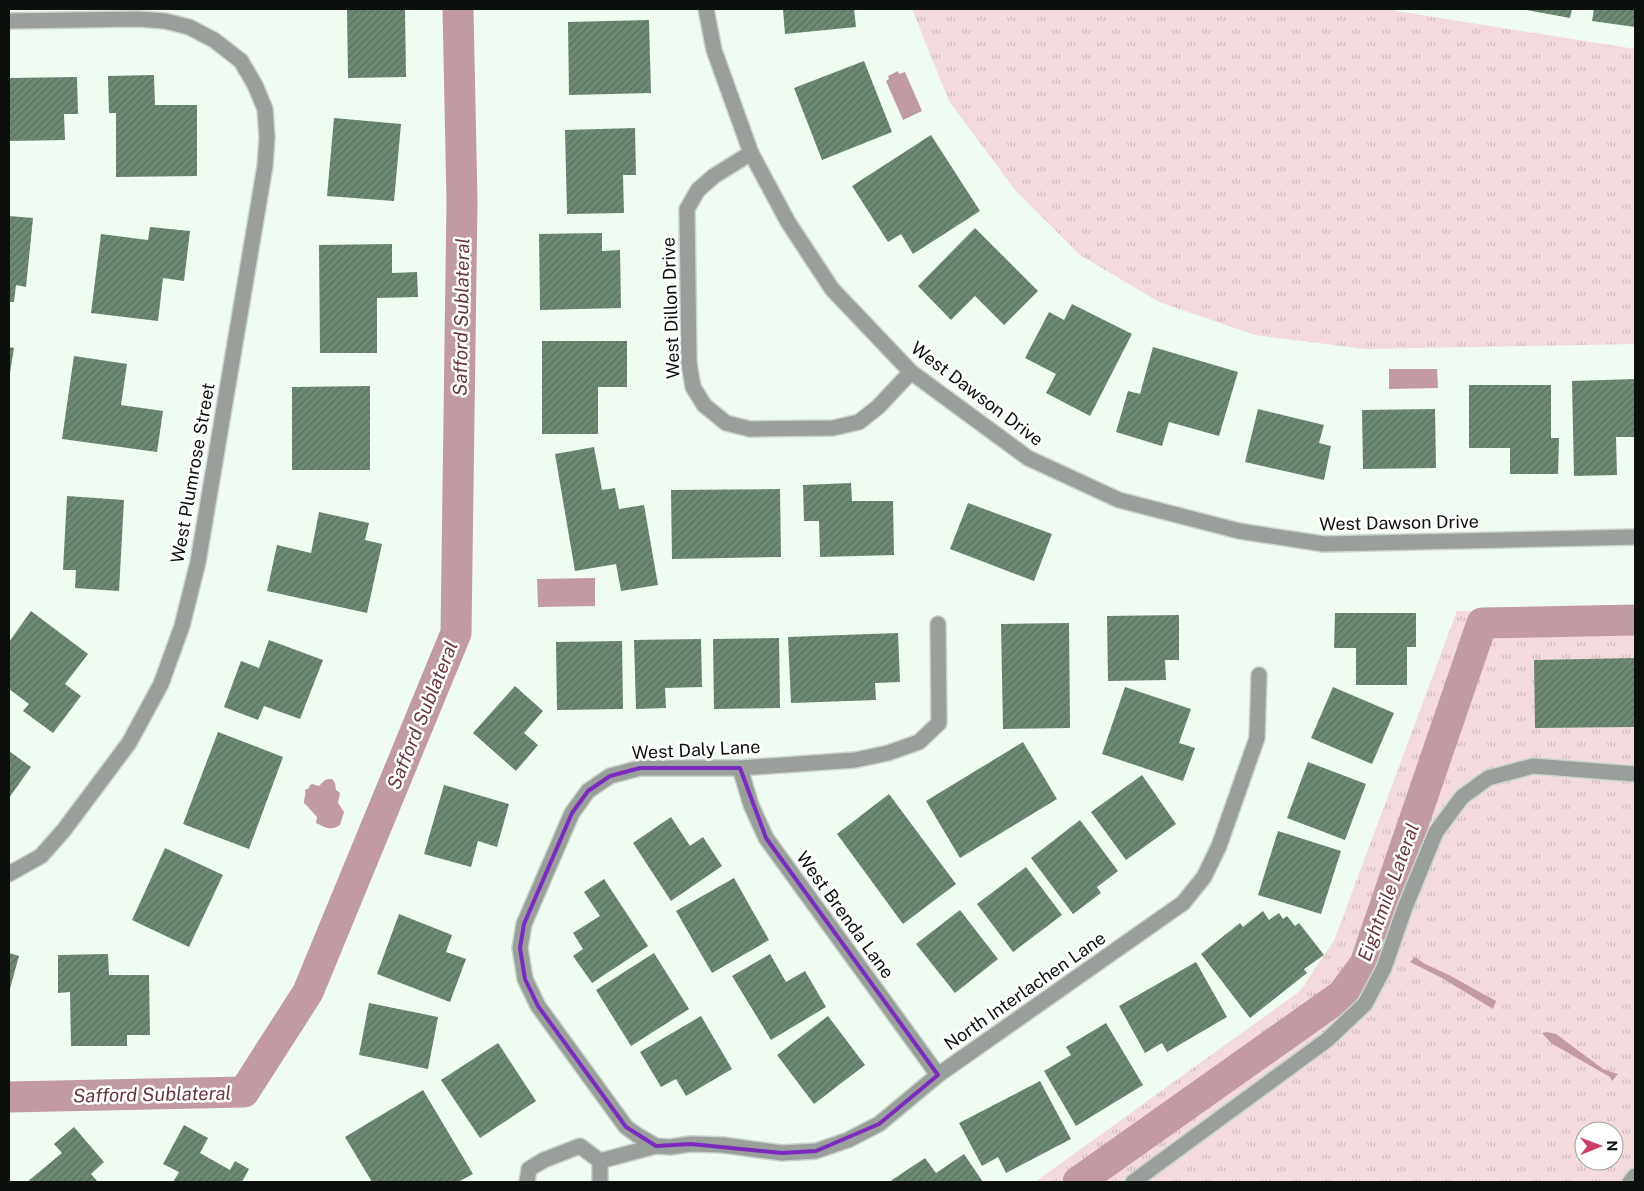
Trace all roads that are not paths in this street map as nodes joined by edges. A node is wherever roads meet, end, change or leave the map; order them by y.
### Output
1 (706, 9) edge
2 (9, 21) edge
3 (751, 154) junction
4 (911, 372) junction
5 (1635, 537) edge
6 (938, 624) dead end
7 (1259, 675) dead end
8 (740, 768) junction
9 (1635, 774) edge
10 (9, 874) edge
11 (938, 1075) junction
12 (656, 1146) junction
13 (600, 1161) junction
14 (1635, 1176) edge
15 (528, 1182) edge
16 (600, 1182) edge
17 (1133, 1182) edge
18 (1630, 1182) edge

1 - 3 street, West Dawson Drive
2 - 10 street, West Plumrose Street
3 - 4 street, West Dawson Drive
3 - 4 street, West Dillon Drive
4 - 5 street, West Dawson Drive
6 - 8 street, West Daly Lane
7 - 11 street, North Interlachen Lane
8 - 11 street, West Brenda Lane
8 - 12 street, West Daly Lane
9 - 17 street
11 - 12 street, North Interlachen Lane
12 - 13 street, North Interlachen Lane
13 - 15 street
13 - 16 street
14 - 18 street

